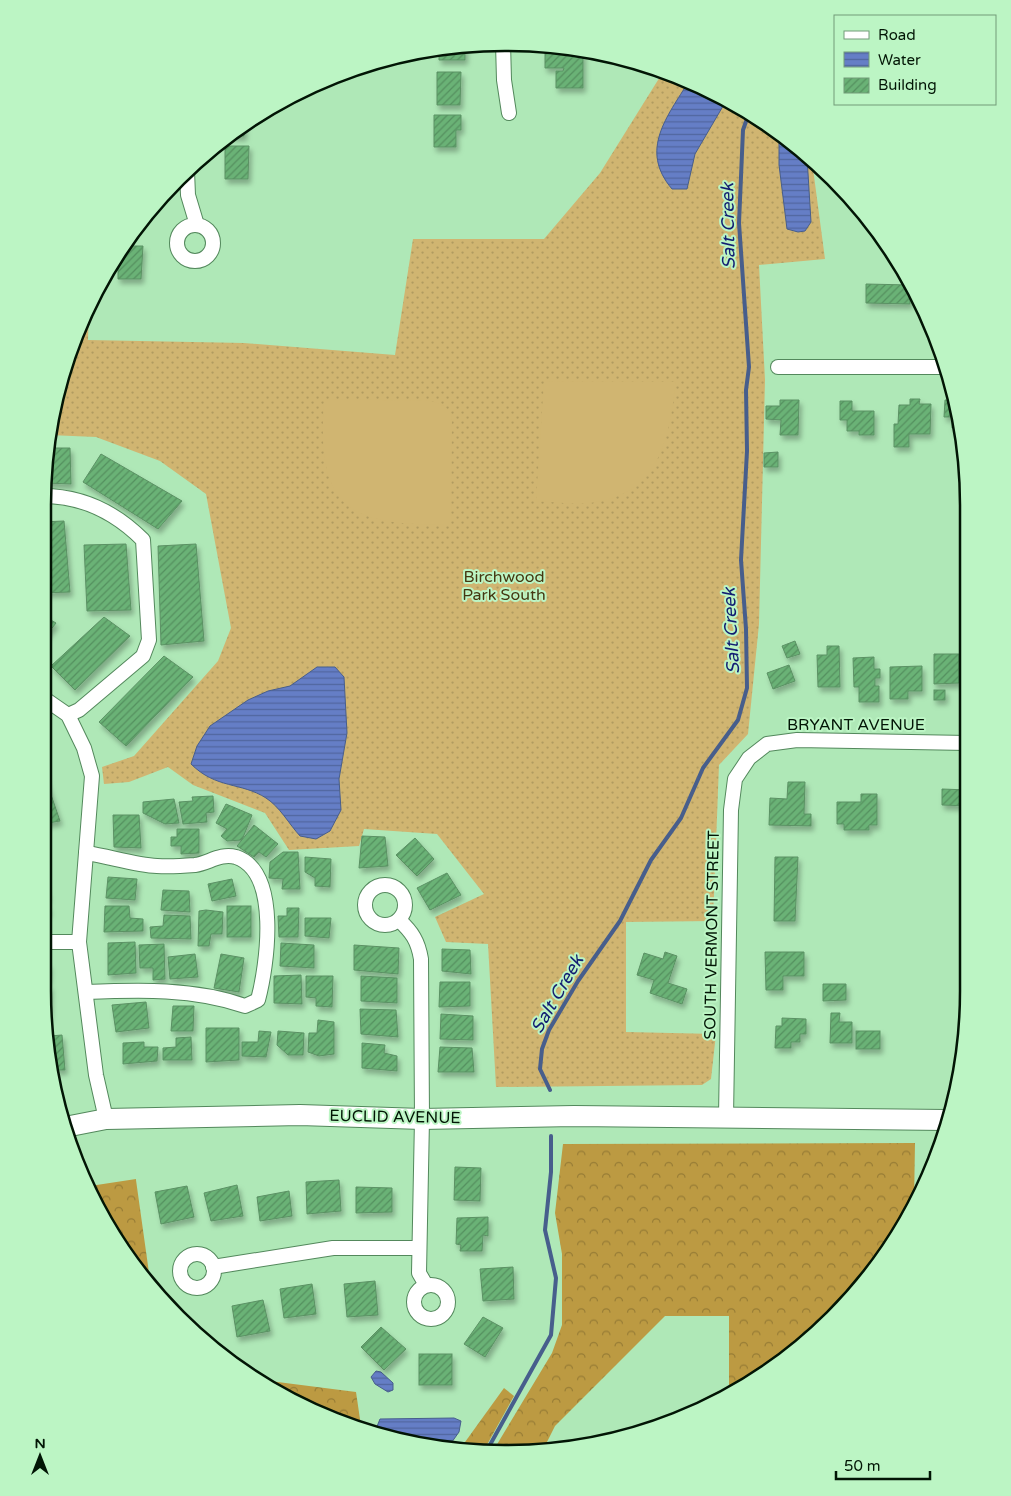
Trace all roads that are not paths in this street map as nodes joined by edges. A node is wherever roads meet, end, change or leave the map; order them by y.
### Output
1 (503, 51) edge
2 (509, 112) dead end
3 (187, 181) edge
4 (198, 225) dead end
5 (778, 367) dead end
6 (938, 367) edge
7 (51, 497) edge
8 (51, 703) edge
9 (68, 715) junction
10 (960, 743) edge
11 (749, 758) joint
12 (86, 852) junction
13 (399, 920) dead end
14 (51, 942) edge
15 (79, 942) junction
16 (86, 992) junction
17 (726, 1117) junction
18 (106, 1119) junction
19 (422, 1119) junction
20 (941, 1120) edge
21 (72, 1126) edge
22 (419, 1248) junction
23 (214, 1267) dead end
24 (426, 1285) dead end

1 - 2 street
3 - 4 street
5 - 6 street
7 - 9 street
8 - 9 street
9 - 12 street
10 - 11 street, BRYANT AVENUE
11 - 17 street, SOUTH VERMONT STREET
12 - 15 street
12 - 16 street
13 - 19 street
14 - 15 street
15 - 16 street
16 - 18 street
17 - 19 main road, EUCLID AVENUE
17 - 20 main road, EUCLID AVENUE
18 - 19 main road, EUCLID AVENUE
18 - 21 main road, EUCLID AVENUE
19 - 22 street
22 - 23 street
22 - 24 street

